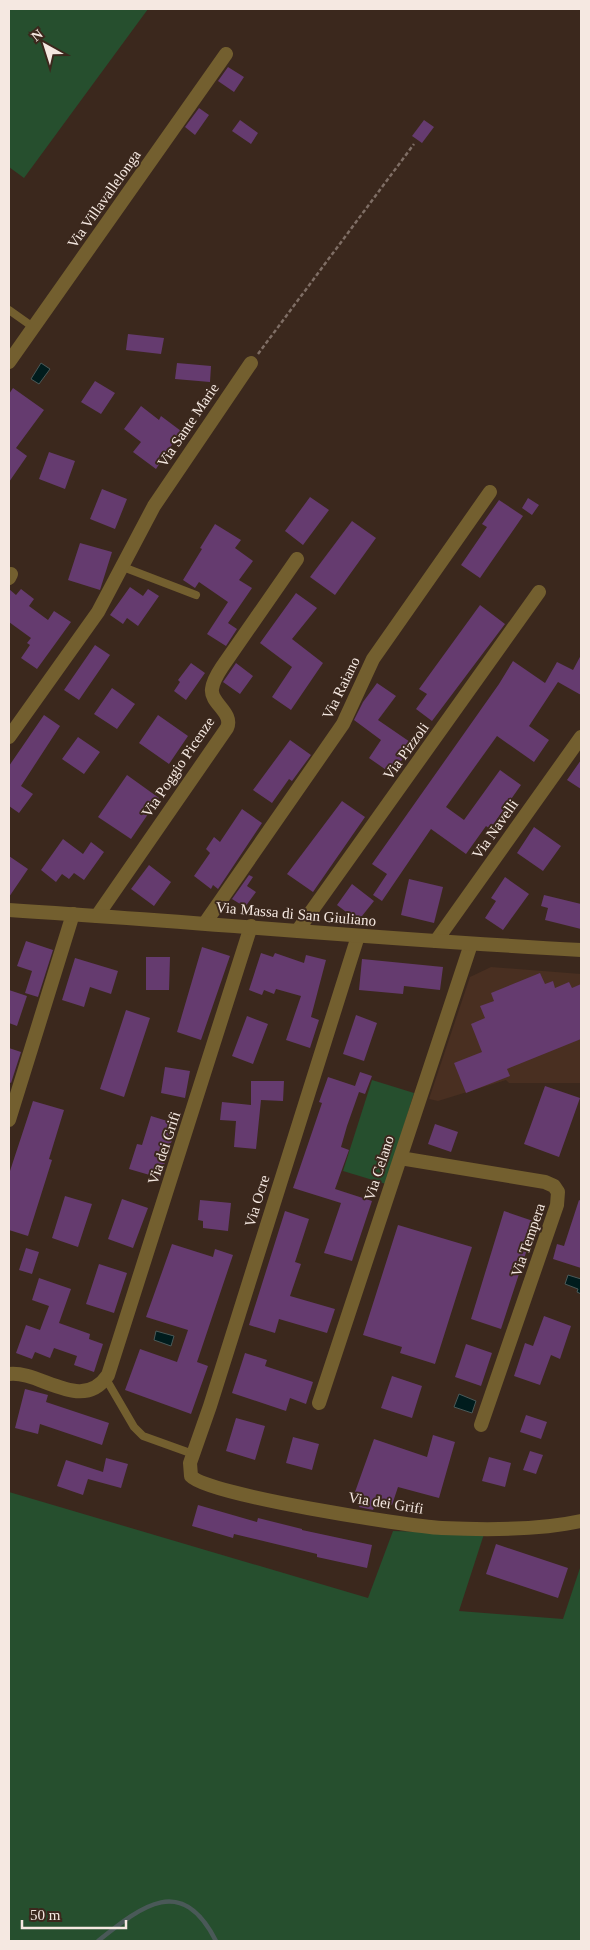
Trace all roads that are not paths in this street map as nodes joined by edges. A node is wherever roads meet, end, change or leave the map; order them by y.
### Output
1 (226, 54) dead end
2 (9, 310) edge
3 (33, 327) junction
4 (9, 362) edge
5 (251, 363) road end
6 (490, 492) dead end
7 (297, 559) dead end
8 (123, 567) junction
9 (539, 592) dead end
10 (196, 595) dead end
11 (9, 737) edge
12 (581, 737) edge
13 (9, 910) edge
14 (73, 914) junction
15 (97, 916) junction
16 (205, 923) junction
17 (251, 926) junction
18 (298, 930) junction
19 (358, 936) junction
20 (436, 941) junction
21 (471, 944) junction
22 (581, 950) edge
23 (9, 1120) edge
24 (400, 1158) junction
25 (9, 1374) edge
26 (106, 1379) junction
27 (319, 1403) dead end
28 (481, 1425) dead end
29 (193, 1454) junction
30 (191, 1476) joint
31 (581, 1521) edge

1 - 3 street, Via Villavallelonga
2 - 3 lane
3 - 4 street, Via Villavallelonga
5 - 8 street, Via Sante Marie
6 - 16 street, Via Raiano
7 - 15 street, Via Poggio Picenze
8 - 10 lane
8 - 11 street, Via Sante Marie
9 - 18 street, Via Pizzoli
12 - 20 street, Via Navelli
13 - 14 street, Via Massa di San Giuliano
14 - 15 street, Via Massa di San Giuliano
14 - 23 street
15 - 16 street, Via Massa di San Giuliano
16 - 17 street, Via Massa di San Giuliano
17 - 18 street, Via Massa di San Giuliano
17 - 26 street, Via dei Grifi
18 - 19 street, Via Massa di San Giuliano
19 - 20 street, Via Massa di San Giuliano
19 - 29 street, Via Ocre
20 - 21 street, Via Massa di San Giuliano
21 - 22 street, Via Massa di San Giuliano
21 - 24 street, Via Celano
24 - 27 street, Via Celano
24 - 28 street, Via Tempera
25 - 26 street
26 - 29 lane
29 - 30 street, Via Ocre
30 - 31 street, Via dei Grifi

